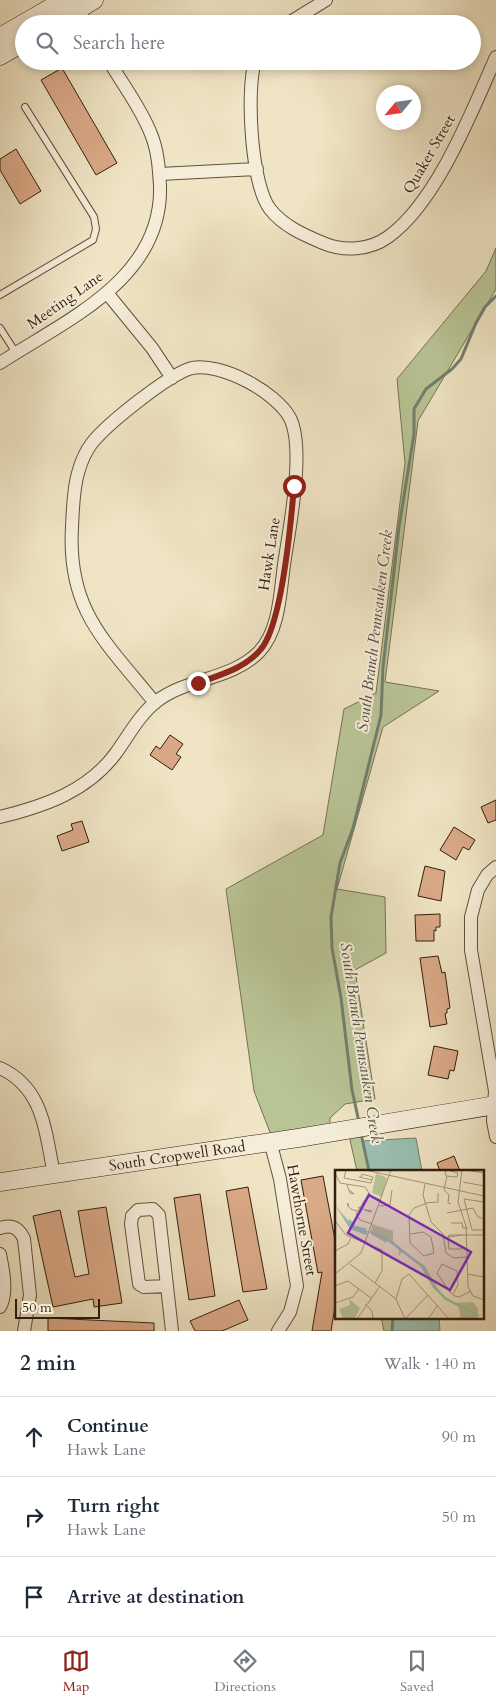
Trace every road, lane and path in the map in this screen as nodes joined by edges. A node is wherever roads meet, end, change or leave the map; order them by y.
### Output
1 (94, 0) edge
2 (326, 0) edge
3 (75, 8) edge
4 (57, 15) edge
5 (302, 15) edge
6 (15, 31) edge
7 (0, 37) edge
8 (15, 47) edge
9 (0, 56) edge
10 (496, 57) edge
11 (114, 70) edge
12 (253, 70) edge
13 (25, 106) dead end
14 (256, 169) junction
15 (160, 174) junction
16 (107, 293) junction
17 (0, 295) edge
18 (0, 328) edge
19 (16, 353) junction
20 (0, 363) edge
21 (172, 378) junction
22 (155, 703) junction
23 (0, 817) edge
24 (496, 867) edge
25 (0, 1068) edge
26 (495, 1105) edge
27 (496, 1137) edge
28 (270, 1141) junction
29 (54, 1174) junction
30 (0, 1182) edge
31 (0, 1228) edge
32 (0, 1254) edge
33 (167, 1286) junction
34 (0, 1307) edge
35 (24, 1331) edge
36 (172, 1331) edge
37 (278, 1331) edge

1 - 3 street
2 - 5 street
3 - 4 street
6 - 7 street
8 - 9 street
10 - 14 street, Quaker Street
11 - 15 street, Meeting Lane
12 - 14 street, Quaker Street
13 - 17 lane
14 - 15 street
15 - 16 street, Meeting Lane
16 - 19 street, Meeting Lane
16 - 21 street
18 - 19 lane
19 - 20 street, Meeting Lane
21 - 22 street, Hawk Lane
21 - 22 street, Hawk Lane
22 - 23 street, Hawk Lane
24 - 26 street
25 - 29 street
26 - 27 street
26 - 28 street, South Cropwell Road
28 - 29 street, South Cropwell Road
28 - 37 street, Hawthorne Street
29 - 30 street, South Cropwell Road
31 - 35 street
32 - 34 street
33 - 33 street
33 - 36 street

